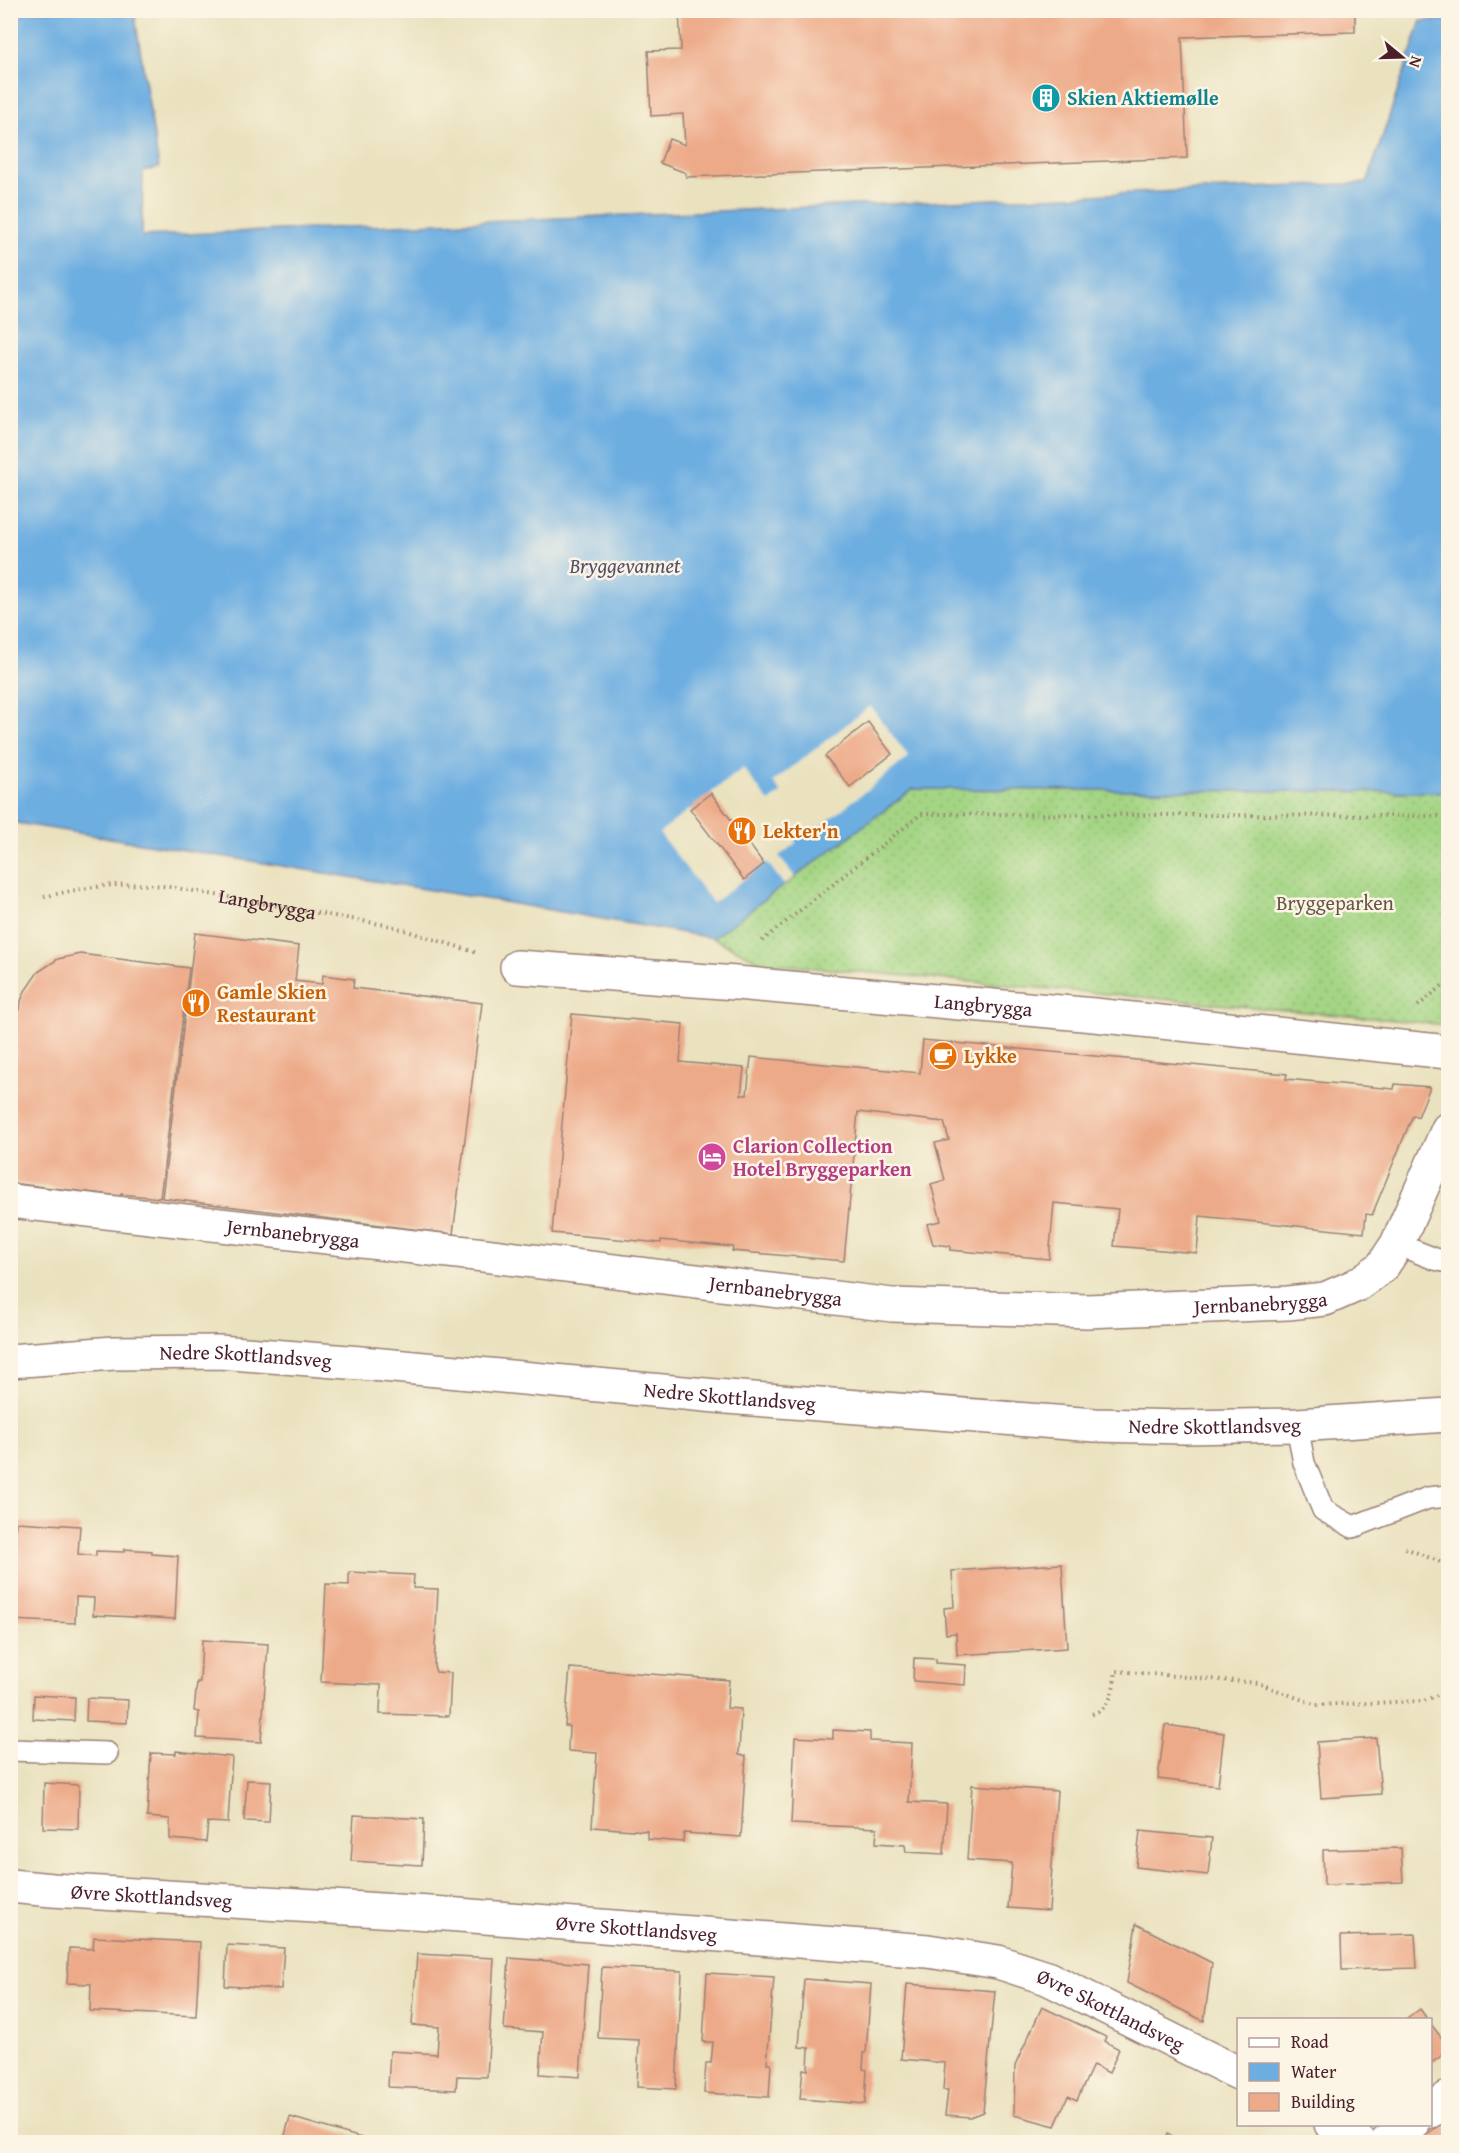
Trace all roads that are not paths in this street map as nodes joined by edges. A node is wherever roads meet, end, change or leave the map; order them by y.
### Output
1 (502, 962) road end
2 (1449, 1052) edge
3 (1449, 1129) edge
4 (10, 1202) edge
5 (1397, 1244) junction
6 (1449, 1262) edge
7 (10, 1361) edge
8 (1449, 1416) edge
9 (1297, 1425) junction
10 (1449, 1496) edge
11 (10, 1750) edge
12 (107, 1753) dead end
13 (10, 1886) edge
14 (1237, 2072) edge
15 (1449, 2098) edge
16 (1432, 2110) edge
17 (1334, 2126) edge
18 (1409, 2126) edge
19 (1360, 2142) edge
20 (1388, 2142) edge

1 - 2 street, Langbrygga
3 - 5 street, Jernbanebrygga
4 - 5 street, Jernbanebrygga
5 - 6 lane
7 - 9 street, Nedre Skottlandsveg
8 - 9 street, Nedre Skottlandsveg
9 - 10 lane
11 - 12 lane
13 - 14 street, Øvre Skottlandsveg
15 - 16 street
17 - 19 street
18 - 20 street

